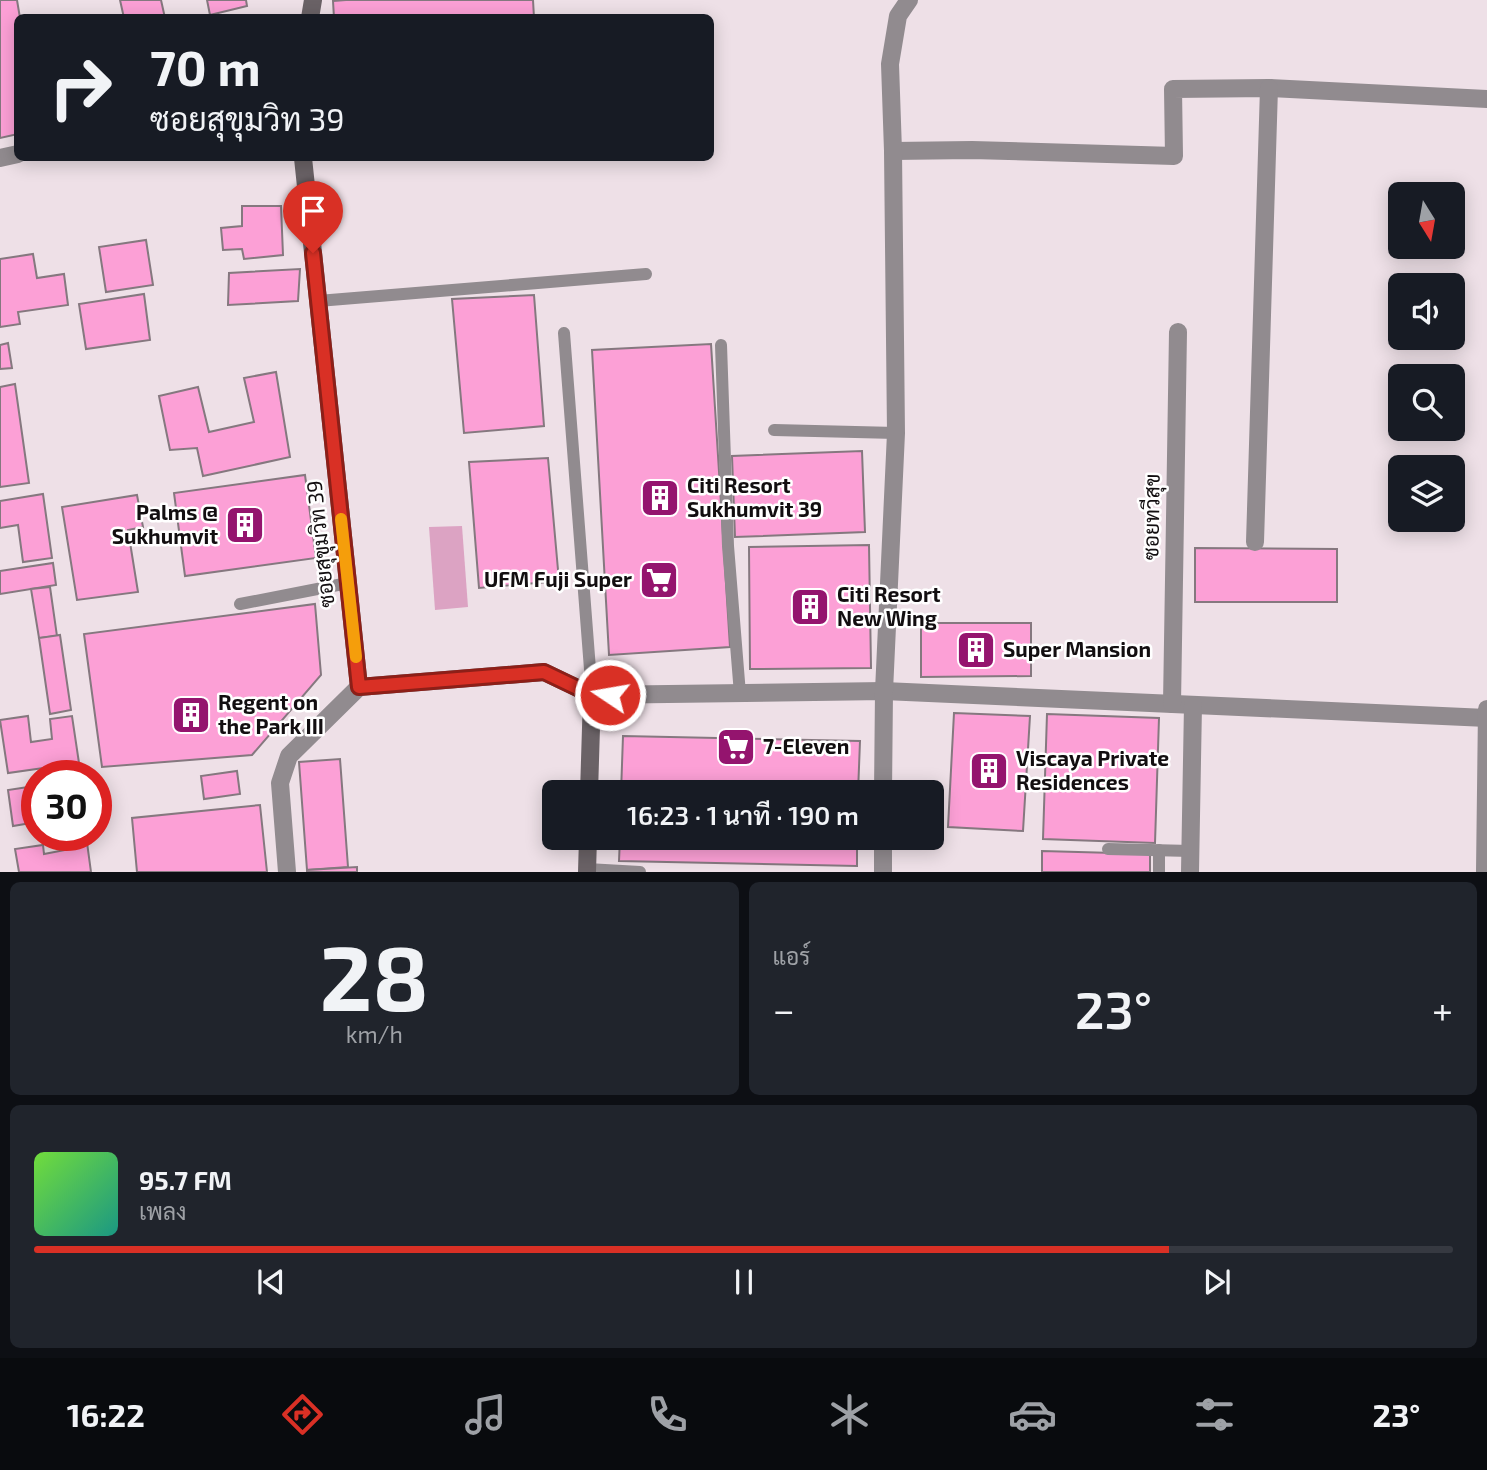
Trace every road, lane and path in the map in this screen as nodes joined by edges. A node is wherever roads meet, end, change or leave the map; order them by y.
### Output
1 (909, 0) edge
2 (1269, 88) junction
3 (1487, 99) edge
4 (893, 151) junction
5 (303, 161) edge
6 (646, 274) dead end
7 (318, 301) junction
8 (1178, 332) dead end
9 (564, 333) dead end
10 (721, 345) dead end
11 (774, 430) dead end
12 (896, 433) junction
13 (1255, 541) dead end
14 (348, 583) junction
15 (240, 604) dead end
16 (359, 687) junction
17 (884, 691) junction
18 (740, 694) junction
19 (592, 695) junction
20 (1172, 704) junction
21 (1193, 705) junction
22 (1487, 709) edge
23 (1487, 718) edge
24 (589, 780) edge
25 (883, 780) edge
26 (1108, 849) dead end
27 (588, 850) edge
28 (883, 850) edge
29 (1159, 850) junction
30 (1191, 850) junction
31 (587, 870) edge
32 (287, 872) edge
33 (640, 872) edge
34 (883, 872) edge
35 (1159, 872) edge
36 (1191, 872) edge
37 (1485, 872) edge

1 - 4 street
2 - 3 street
2 - 4 street
2 - 13 street
4 - 12 street
5 - 7 street, ซอยสุขุมวิท 39
6 - 7 lane
7 - 14 street, ซอยสุขุมวิท 39
8 - 20 street, ซอยทวีสุข
9 - 19 lane
10 - 18 lane
11 - 12 lane
12 - 17 street
14 - 15 lane
14 - 16 street, ซอยสุขุมวิท 39
16 - 19 street
16 - 32 street
17 - 18 street
17 - 20 street
17 - 25 street
18 - 19 street
19 - 24 street
20 - 21 street
21 - 23 street
21 - 30 street
22 - 23 street
23 - 37 street
26 - 29 lane
27 - 31 street
28 - 34 street
29 - 30 lane
29 - 35 lane
30 - 36 street
31 - 33 lane

